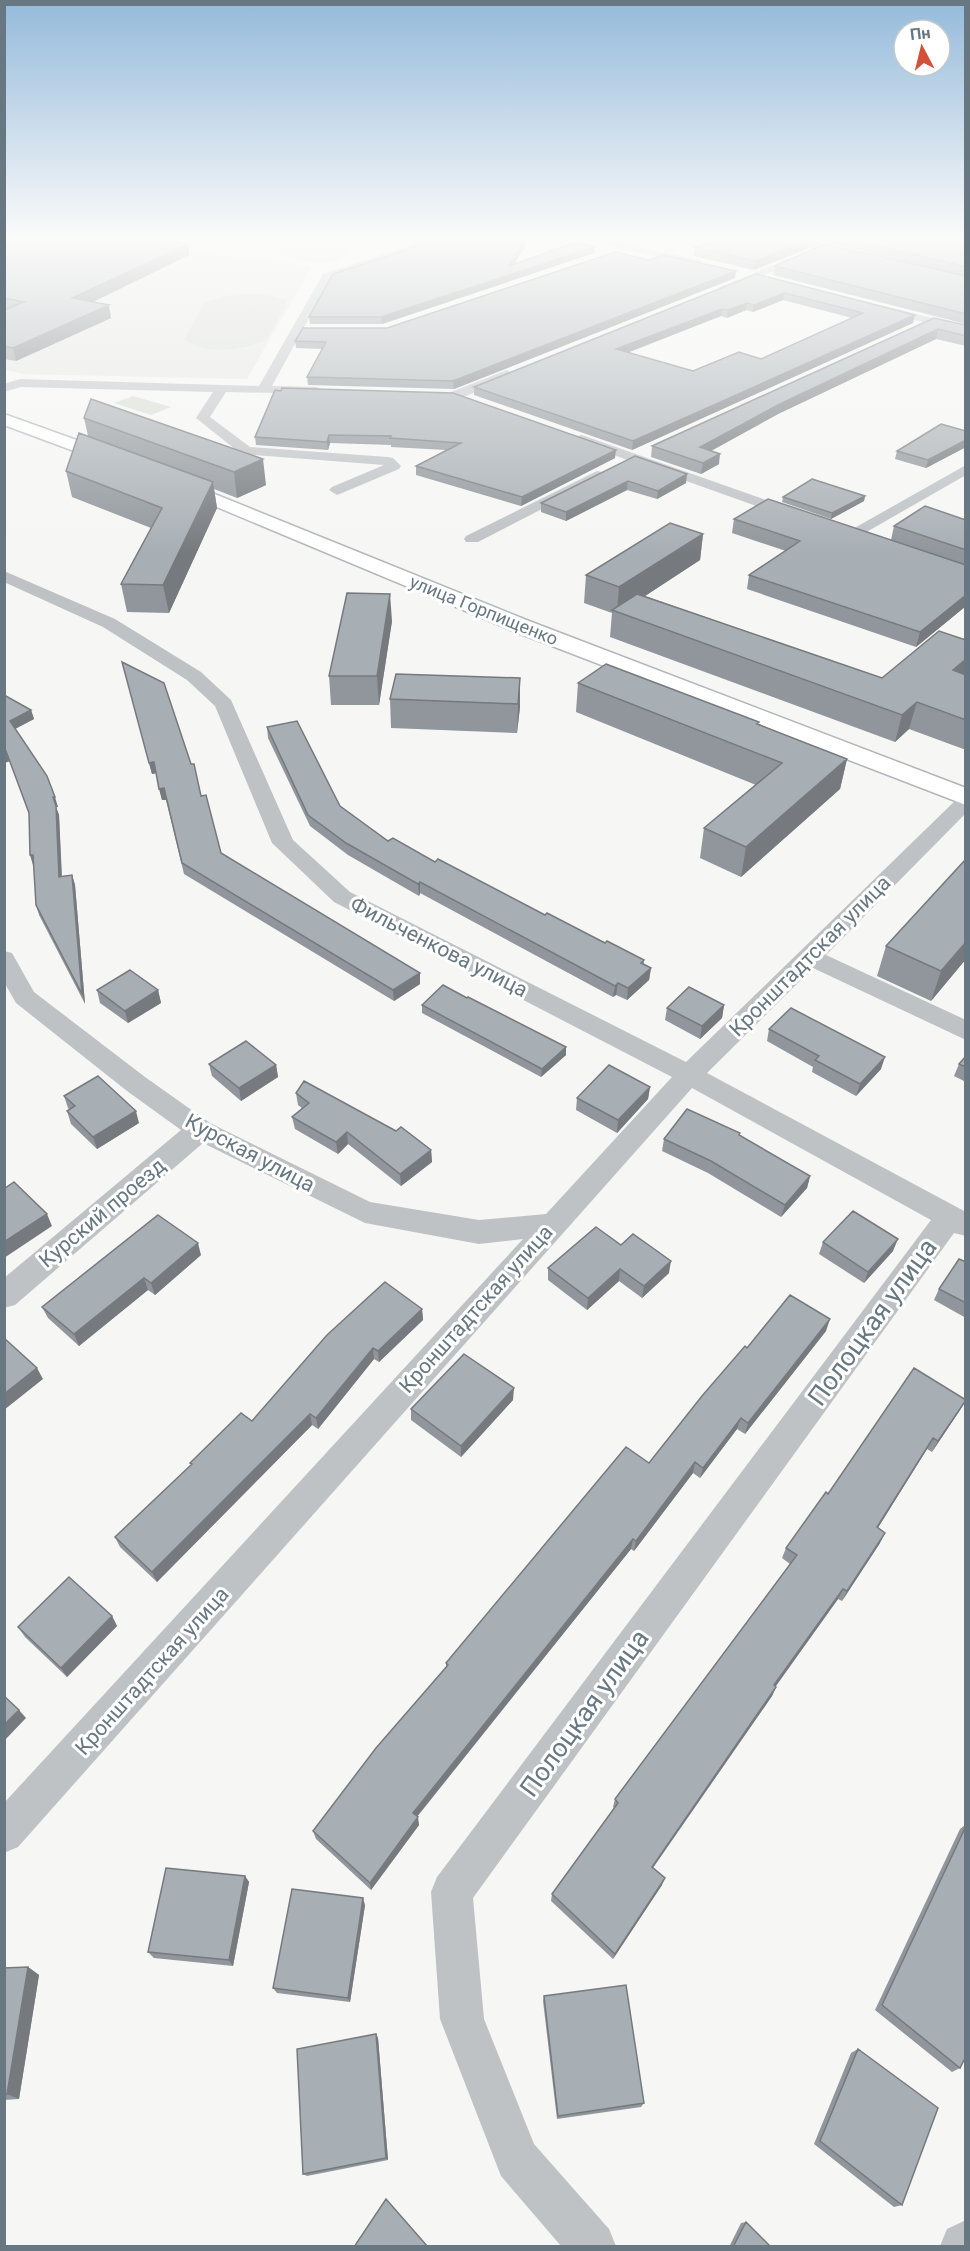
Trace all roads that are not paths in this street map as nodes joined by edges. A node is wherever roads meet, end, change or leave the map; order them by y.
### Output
1 (294, 344) edge
2 (522, 368) edge
3 (4, 388) edge
4 (222, 389) junction
5 (263, 390) junction
6 (331, 392) edge
7 (478, 403) edge
8 (4, 419) edge
9 (566, 434) edge
10 (654, 448) edge
11 (633, 458) junction
12 (129, 465) edge
13 (966, 469) edge
14 (163, 478) edge
15 (337, 490) dead end
16 (807, 519) edge
17 (472, 538) dead end
18 (871, 542) edge
19 (4, 576) edge
20 (966, 796) edge
21 (966, 801) edge
22 (810, 957) junction
23 (4, 959) edge
24 (966, 1031) edge
25 (689, 1075) junction
26 (200, 1130) junction
27 (957, 1222) edge
28 (552, 1225) junction
29 (4, 1296) edge
30 (4, 1833) edge
31 (592, 2247) edge

1 - 5 street
2 - 7 street
3 - 4 street
4 - 5 street
4 - 15 street
5 - 6 street
8 - 12 main road
9 - 11 street
10 - 11 street
11 - 16 street
11 - 17 street
13 - 18 street
14 - 20 main road, улица Горпищенко
19 - 25 street, Фильченкова улица
21 - 22 street, Кронштадтская улица
22 - 24 street
22 - 25 street, Кронштадтская улица
23 - 26 street, Курская улица
25 - 27 street, Фильченкова улица
25 - 28 street, Кронштадтская улица
26 - 28 street, Курская улица
26 - 29 street, Курский проезд
27 - 31 street, Полоцкая улица
28 - 30 street, Кронштадтская улица

